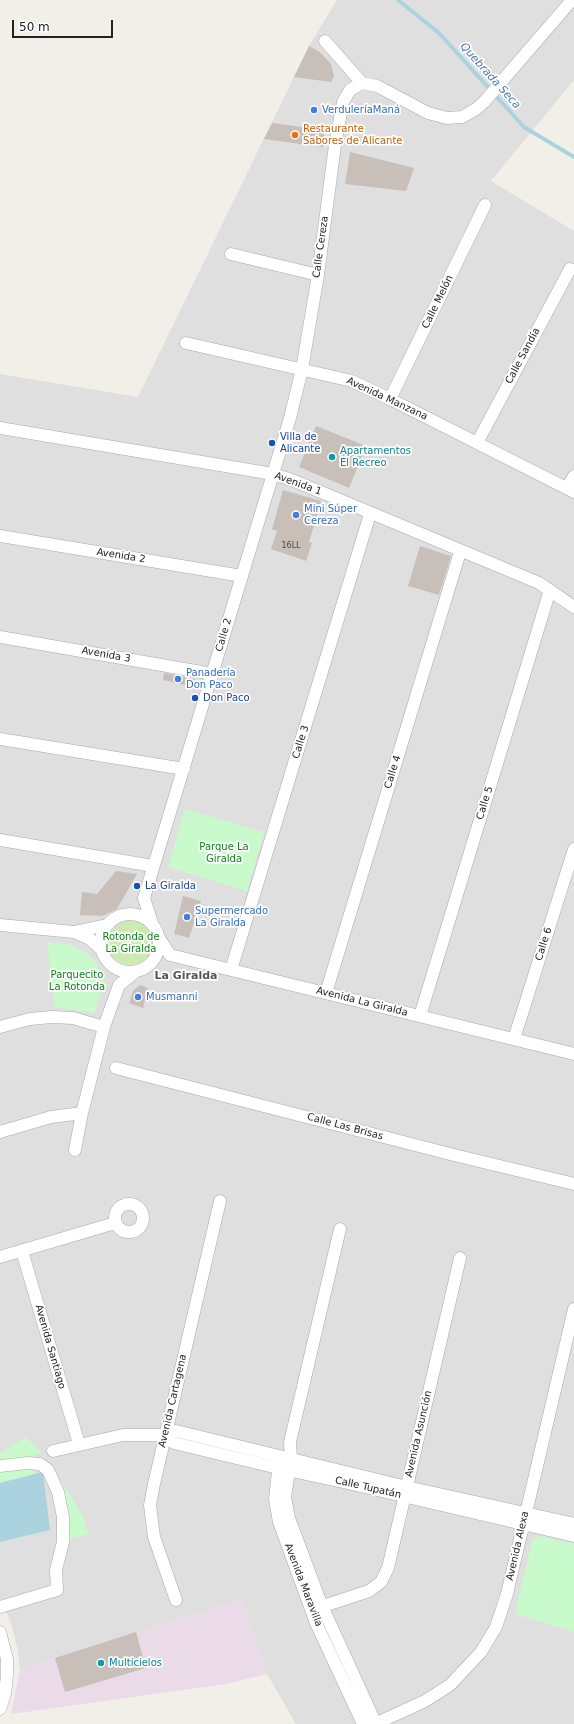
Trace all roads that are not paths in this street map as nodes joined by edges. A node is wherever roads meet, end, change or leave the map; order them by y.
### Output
1 (572, 0) edge
2 (325, 41) dead end
3 (362, 83) junction
4 (485, 205) dead end
5 (231, 254) dead end
6 (570, 269) dead end
7 (318, 275) junction
8 (186, 343) dead end
9 (302, 369) junction
10 (390, 399) junction
11 (290, 418) joint
12 (0, 428) edge
13 (477, 443) junction
14 (273, 474) junction
15 (574, 476) edge
16 (570, 490) edge
17 (370, 514) junction
18 (0, 536) edge
19 (460, 552) junction
20 (242, 576) junction
21 (550, 590) junction
22 (574, 607) edge
23 (0, 637) edge
24 (213, 674) junction
25 (0, 739) edge
26 (184, 769) junction
27 (0, 840) edge
28 (574, 849) edge
29 (153, 866) junction
30 (144, 898) junction
31 (121, 916) junction
32 (152, 923) junction
33 (107, 925) junction
34 (0, 926) edge
35 (74, 932) junction
36 (159, 938) junction
37 (101, 949) junction
38 (170, 955) junction
39 (152, 962) junction
40 (112, 966) junction
41 (231, 970) junction
42 (135, 972) junction
43 (119, 985) junction
44 (326, 993) junction
45 (420, 1016) junction
46 (0, 1027) edge
47 (104, 1027) junction
48 (514, 1039) junction
49 (574, 1054) edge
50 (116, 1068) dead end
51 (82, 1113) junction
52 (0, 1132) edge
53 (75, 1150) dead end
54 (574, 1184) edge
55 (220, 1201) dead end
56 (115, 1223) dead end
57 (340, 1229) dead end
58 (22, 1251) junction
59 (0, 1257) edge
60 (460, 1258) dead end
61 (574, 1309) edge
62 (165, 1435) junction
63 (79, 1444) junction
64 (53, 1451) dead end
65 (284, 1463) junction
66 (0, 1466) edge
67 (406, 1492) junction
68 (524, 1519) junction
69 (574, 1524) edge
70 (574, 1536) edge
71 (176, 1600) dead end
72 (0, 1607) edge
73 (317, 1608) junction
74 (0, 1632) edge
75 (0, 1709) edge
76 (363, 1724) edge
77 (376, 1724) edge

1 - 3 street
2 - 3 street
3 - 7 street, Calle Cereza
4 - 10 street, Calle Melón
5 - 7 street
6 - 13 street, Calle Sandía
7 - 9 street, Calle Cereza
8 - 9 street, Avenida Manzana
9 - 10 street, Avenida Manzana
9 - 11 street, Calle Cereza
10 - 13 street, Avenida Manzana
11 - 14 street, Calle 2
12 - 14 street, Avenida 1
13 - 16 street, Avenida Manzana
14 - 17 street, Avenida 1
14 - 20 street, Calle 2
15 - 16 street
17 - 19 street, Avenida 1
17 - 41 street, Calle 3
18 - 20 street, Avenida 2
19 - 21 street, Avenida 1
19 - 44 street, Calle 4
20 - 24 street, Calle 2
21 - 22 street, Avenida 1
21 - 45 street, Calle 5
23 - 24 street, Avenida 3
24 - 26 street, Calle 2
25 - 26 street
26 - 29 street, Calle 2
27 - 29 street
28 - 48 street, Calle 6
29 - 30 street, Calle 2
30 - 31 street
30 - 32 street
31 - 32 street
31 - 33 street
32 - 36 street
33 - 35 street
33 - 37 street
34 - 35 street
35 - 37 street
36 - 38 street
36 - 39 street
37 - 40 street
38 - 39 street
38 - 41 street, Avenida La Giralda
39 - 42 street
40 - 42 street
40 - 43 street
41 - 44 street, Avenida La Giralda
42 - 43 street
43 - 47 street
44 - 45 street, Avenida La Giralda
45 - 48 street, Avenida La Giralda
46 - 47 street
47 - 51 street
48 - 49 street, Avenida La Giralda
50 - 54 street, Calle Las Brisas
51 - 52 street
51 - 53 street
55 - 62 street, Avenida Cartagena
56 - 58 street
57 - 65 street, Avenida Maravilla
58 - 59 street
58 - 63 street, Avenida Santiago
60 - 67 street, Avenida Asunción
61 - 68 street, Avenida Alexa
62 - 63 street, Calle Tupatán
62 - 65 street, Calle Tupatán
62 - 71 street, Avenida Cartagena
63 - 64 street, Calle Tupatán
65 - 67 street, Calle Tupatán
65 - 73 street, Avenida Maravilla
66 - 72 street
67 - 68 street, Calle Tupatán
67 - 73 street, Avenida Asunción
68 - 69 street, Calle Tupatán
68 - 70 street, Calle Tupatán
68 - 77 street, Avenida Alexa
73 - 76 street, Avenida Maravilla
73 - 77 street, Avenida Maravilla
74 - 75 street

